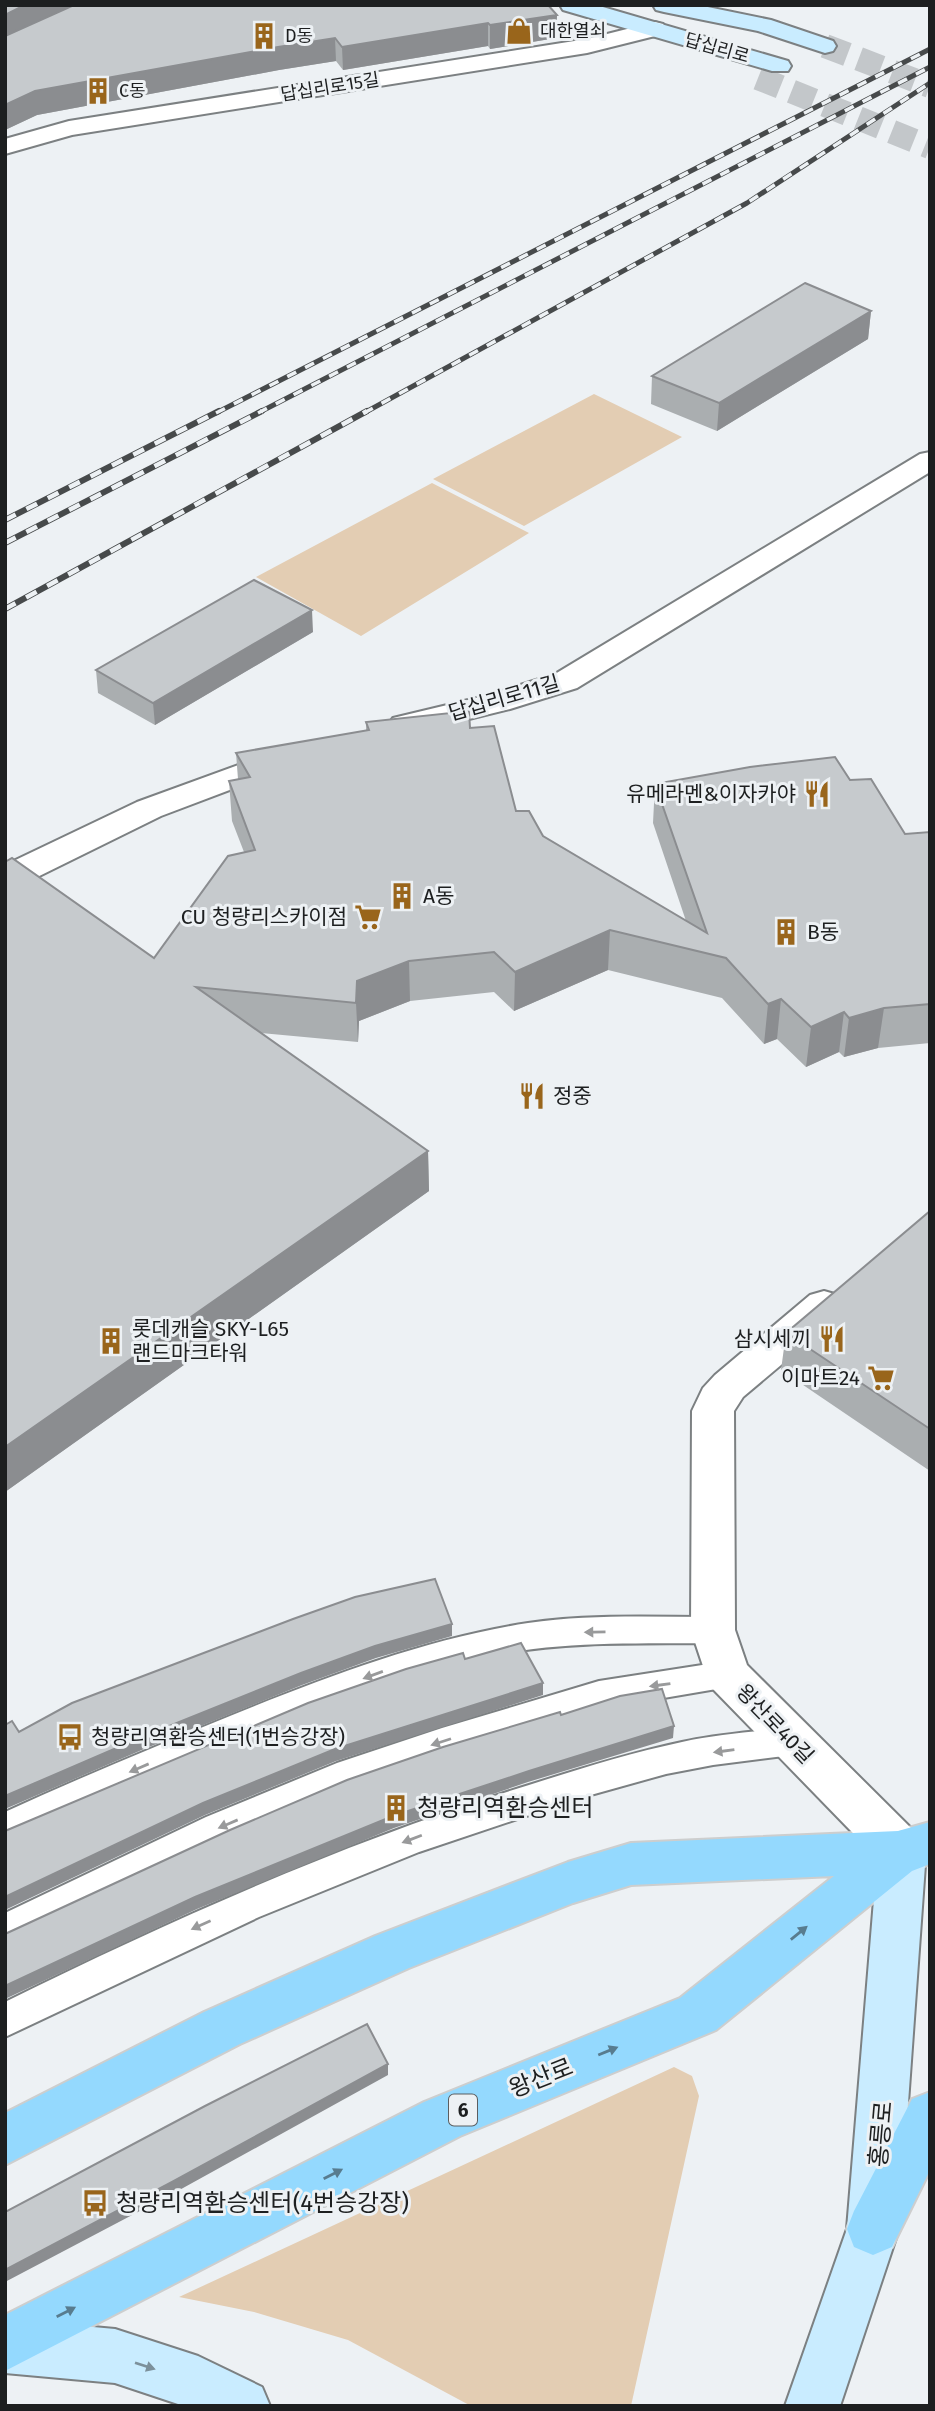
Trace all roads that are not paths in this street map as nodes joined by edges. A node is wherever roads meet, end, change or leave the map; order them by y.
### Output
1 (571, 5) edge
2 (680, 7) edge
3 (772, 14) edge
4 (655, 29) junction
5 (835, 41) tunnel mouth
6 (780, 66) tunnel mouth
7 (758, 78) tunnel mouth
8 (5, 147) edge
9 (930, 460) edge
10 (369, 733) edge
11 (313, 748) edge
12 (5, 879) edge
13 (856, 1279) edge
14 (713, 1629) junction
15 (728, 1675) junction
16 (792, 1741) junction
17 (5, 1828) edge
18 (920, 1850) edge
19 (5, 1930) edge
20 (5, 2020) edge
21 (930, 2116) edge
22 (5, 2140) edge
23 (873, 2230) junction
24 (5, 2345) edge
25 (243, 2406) edge
26 (811, 2406) edge

1 - 4 main road, 답십리로
2 - 3 main road, 답십리로
2 - 4 main road
3 - 5 main road, 답십리로
4 - 6 main road, 답십리로
4 - 7 main road, 답십리로
4 - 8 street, 답십리로15길
9 - 10 street, 답십리로11길
11 - 12 street
13 - 14 street, 왕산로40길
14 - 15 street, 왕산로40길
14 -> 17 lane
15 - 16 street, 왕산로40길
15 -> 19 lane
16 - 18 street, 왕산로40길
16 -> 20 lane
18 - 22 main road
18 - 23 main road, 홍릉로
24 -> 18 main road, 왕산로 / 6
21 - 23 main road
23 - 26 main road, 홍릉로
24 -> 25 main road

